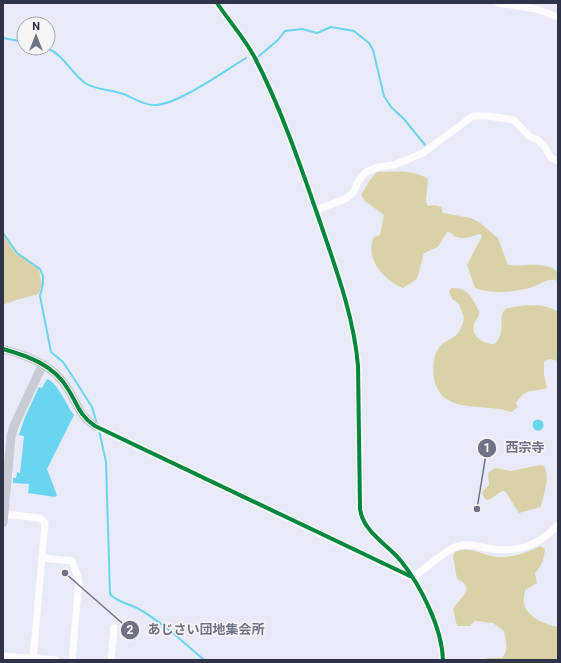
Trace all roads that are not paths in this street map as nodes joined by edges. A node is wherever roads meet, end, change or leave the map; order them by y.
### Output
1 (217, 3) edge
2 (498, 3) edge
3 (558, 17) edge
4 (558, 160) edge
5 (316, 210) junction
6 (3, 349) edge
7 (42, 364) junction
8 (99, 428) joint
9 (3, 517) edge
10 (558, 526) edge
11 (42, 558) junction
12 (413, 578) junction
13 (114, 628) dead end
14 (3, 656) edge
15 (33, 659) edge
16 (55, 660) edge
17 (72, 660) edge
18 (111, 660) edge
19 (443, 660) edge

1 - 5 street
2 - 3 street
4 - 5 street
5 - 12 street
6 - 7 street
7 - 8 street
7 - 9 street
8 - 12 street
9 - 11 street
10 - 12 street
11 - 15 street
11 - 17 street
12 - 19 street
13 - 18 street
14 - 15 street
15 - 16 street

